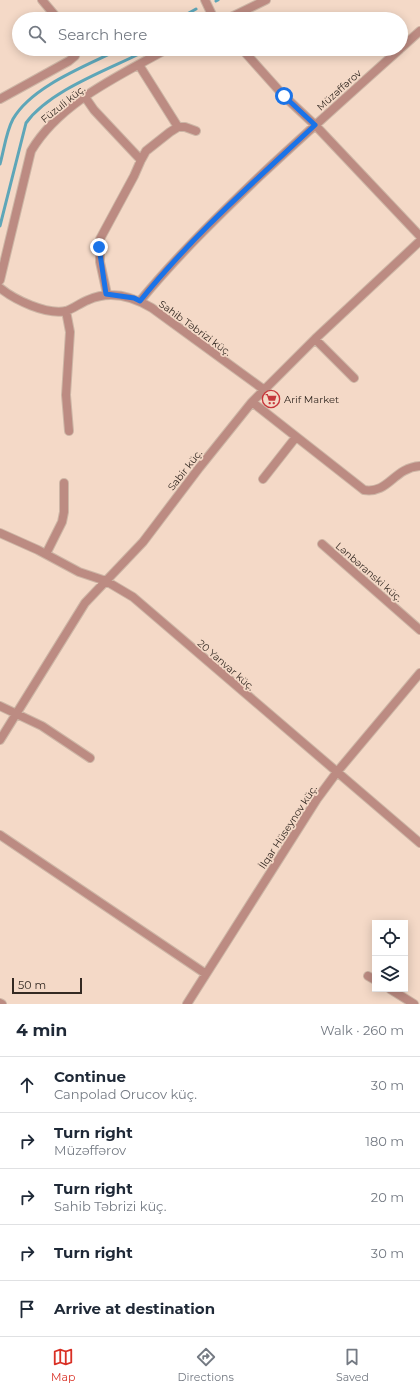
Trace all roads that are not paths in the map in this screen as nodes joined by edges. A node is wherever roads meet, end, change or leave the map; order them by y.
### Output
1 (42, 0) edge
2 (206, 0) edge
3 (266, 0) edge
4 (52, 12) edge
5 (211, 12) edge
6 (241, 12) edge
7 (420, 31) edge
8 (408, 41) edge
9 (75, 56) edge
10 (155, 56) edge
11 (248, 56) edge
12 (391, 56) edge
13 (139, 65) junction
14 (85, 97) junction
15 (0, 99) edge
16 (315, 125) junction
17 (178, 127) junction
18 (196, 131) dead end
19 (141, 160) junction
20 (420, 236) edge
21 (420, 240) edge
22 (0, 280) edge
23 (0, 288) edge
24 (106, 294) junction
25 (140, 301) junction
26 (66, 311) junction
27 (315, 339) junction
28 (354, 378) dead end
29 (263, 389) junction
30 (252, 402) junction
31 (70, 431) dead end
32 (296, 437) junction
33 (420, 466) edge
34 (264, 479) dead end
35 (64, 483) dead end
36 (0, 533) edge
37 (322, 544) dead end
38 (46, 554) junction
39 (106, 581) junction
40 (420, 630) edge
41 (420, 673) edge
42 (0, 706) edge
43 (17, 714) junction
44 (0, 740) edge
45 (90, 758) dead end
46 (337, 772) junction
47 (0, 835) edge
48 (420, 843) edge
49 (206, 974) junction
50 (395, 992) edge
51 (187, 1004) edge
52 (414, 1004) edge

1 - 4 street
2 - 5 street
3 - 6 street
7 - 8 street, Müzəffərov
9 - 15 street
10 - 13 street, Füzuli küç.
11 - 16 street
12 - 16 street, Müzəffərov
13 - 14 street, Füzuli küç.
13 - 17 street
14 - 19 street
14 - 22 street, Füzuli küç.
16 - 20 street
16 - 25 street, Müzəffərov
17 - 18 street
17 - 19 street
19 - 24 street
21 - 27 street, Sabir küç.
23 - 26 street
24 - 25 street, Sahib Təbrizi küç.
24 - 26 street, Sahib Təbrizi küç.
25 - 29 street, Sahib Təbrizi küç.
26 - 31 street
27 - 28 street
27 - 29 street, Sabir küç.
29 - 30 street, Sabir küç.
30 - 32 street
30 - 39 street, Sabir küç.
32 - 33 street
32 - 34 street
35 - 38 street
36 - 38 street, 20 Yanvar küç.
37 - 40 street, Lənbəranski küç.
38 - 39 street, 20 Yanvar küç.
39 - 43 street, Sabir küç.
39 - 46 street, 20 Yanvar küç.
41 - 46 street, İlqar Hüseynov küç.
42 - 43 street
43 - 44 street, Sabir küç.
43 - 45 street
46 - 48 street, 20 Yanvar küç.
46 - 49 street, İlqar Hüseynov küç.
47 - 49 street
49 - 51 street, İlqar Hüseynov küç.
50 - 52 street

